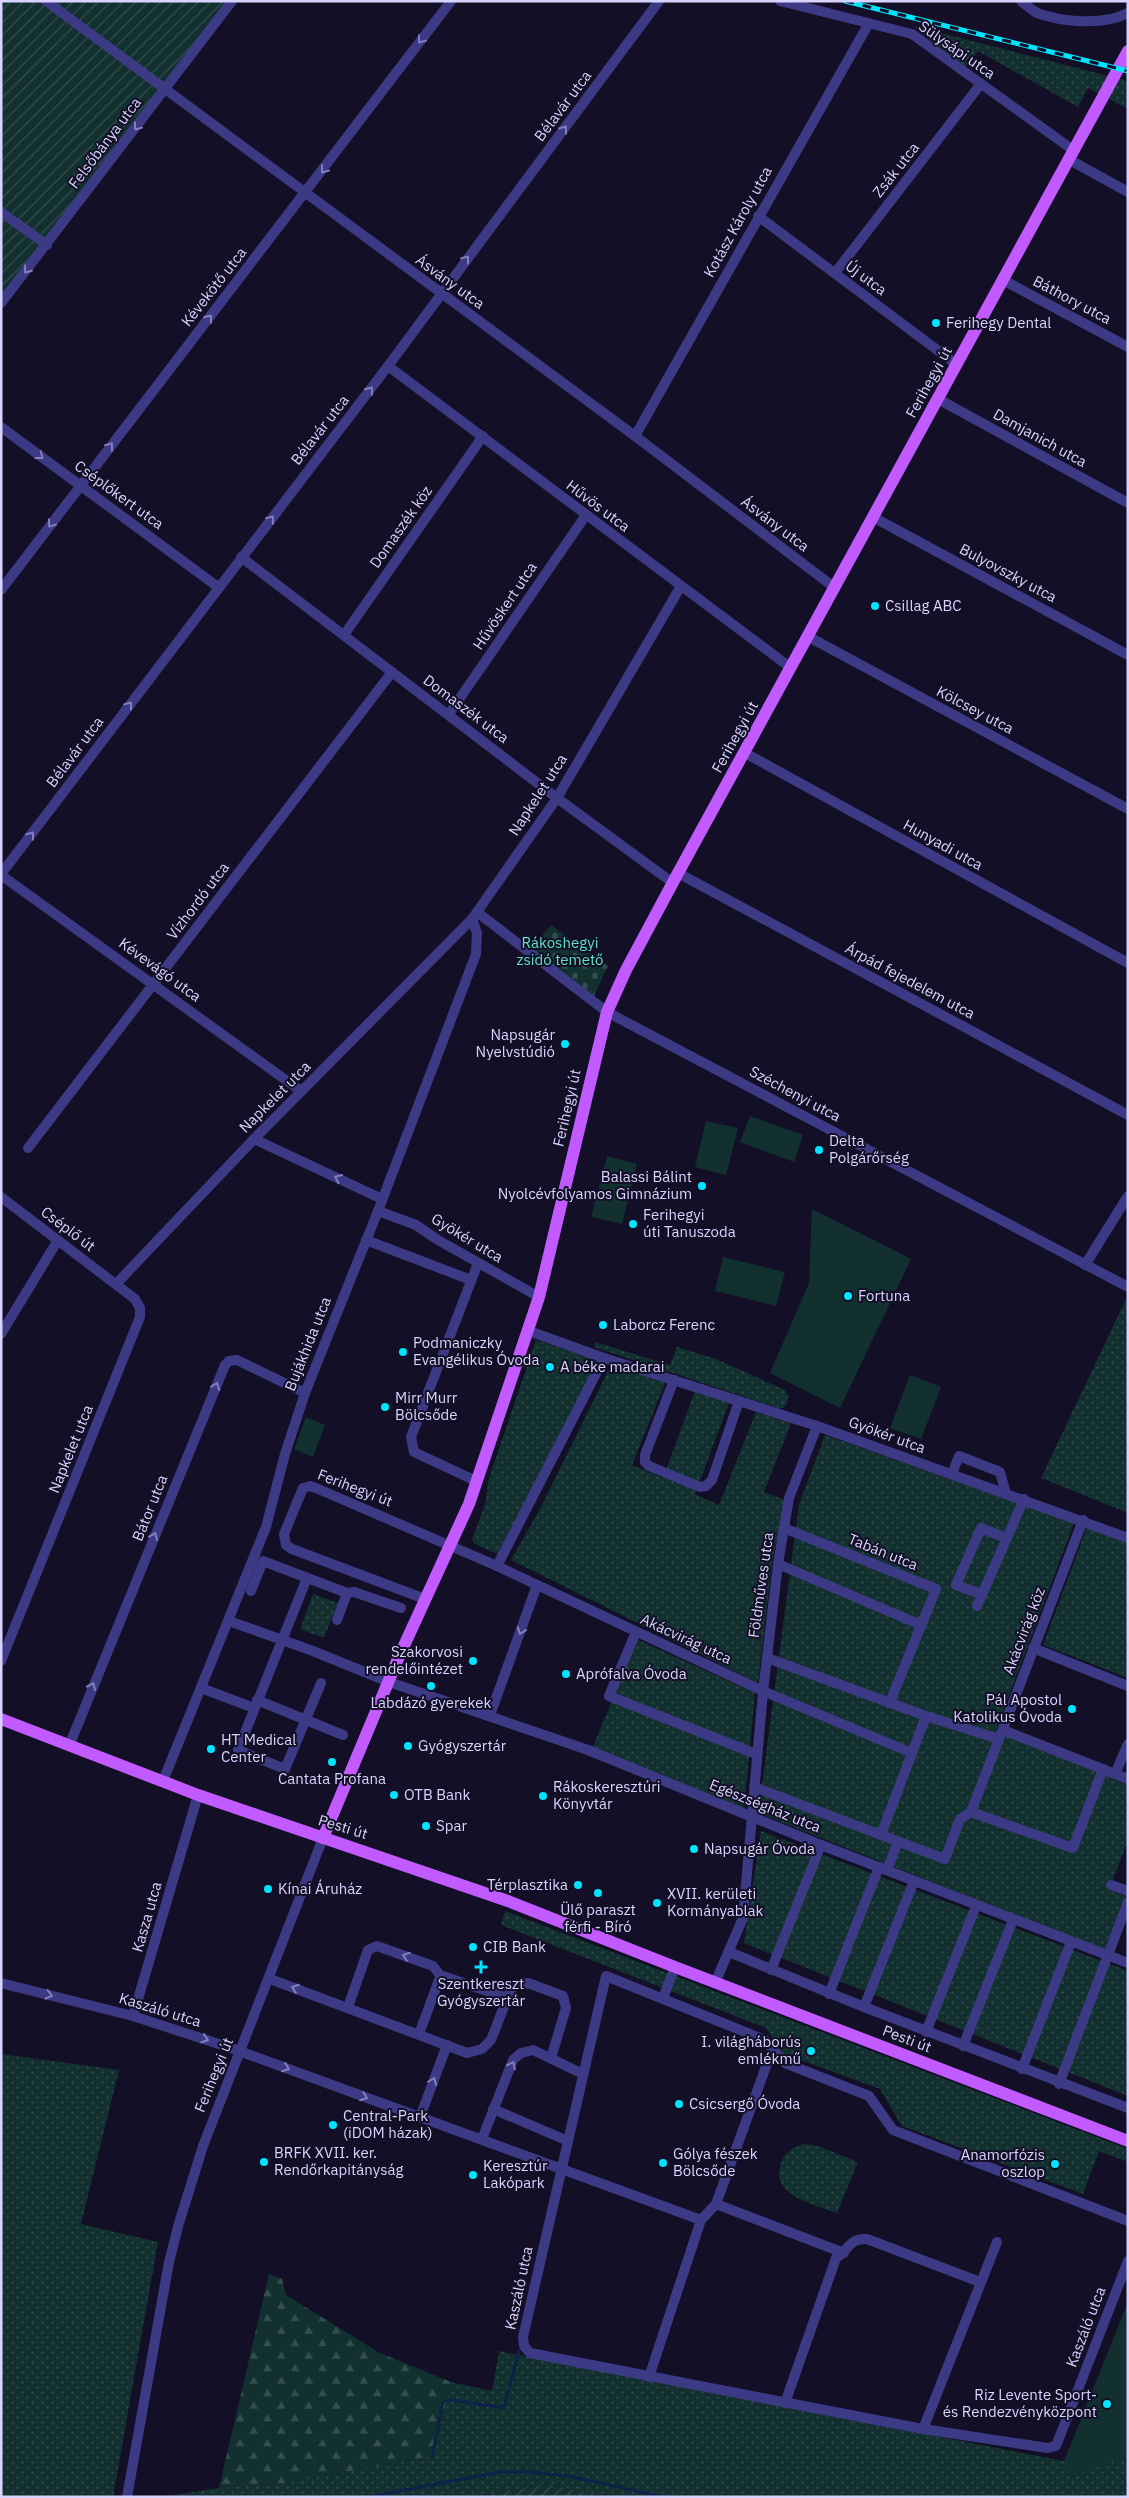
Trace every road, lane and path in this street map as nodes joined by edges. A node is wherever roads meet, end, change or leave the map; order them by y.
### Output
1 (46, 1) edge
2 (232, 1) edge
3 (451, 1) edge
4 (660, 1) edge
5 (780, 1) edge
6 (1021, 1) edge
7 (1128, 13) edge
8 (869, 23) junction
9 (1128, 51) edge
10 (980, 85) junction
11 (166, 88) junction
12 (1070, 154) junction
13 (1128, 192) edge
14 (306, 194) junction
15 (1, 212) edge
16 (758, 216) junction
17 (47, 245) junction
18 (835, 273) junction
19 (1003, 280) junction
20 (440, 294) junction
21 (1, 302) edge
22 (1128, 347) edge
23 (956, 364) junction
24 (388, 366) junction
25 (938, 399) junction
26 (1, 427) edge
27 (483, 436) junction
28 (635, 436) junction
29 (80, 485) junction
30 (1128, 503) edge
31 (586, 515) junction
32 (873, 518) junction
33 (241, 557) junction
34 (680, 586) junction
35 (218, 587) junction
36 (835, 588) junction
37 (1, 590) edge
38 (344, 635) junction
39 (808, 637) junction
40 (1128, 655) edge
41 (792, 668) junction
42 (392, 672) junction
43 (449, 714) junction
44 (745, 753) junction
45 (557, 798) junction
46 (1128, 809) edge
47 (1, 874) edge
48 (676, 878) junction
49 (474, 916) junction
50 (1128, 963) edge
51 (153, 984) junction
52 (607, 1012) junction
53 (301, 1091) junction
54 (1128, 1115) edge
55 (254, 1139) junction
56 (28, 1148) dead end
57 (1128, 1196) edge
58 (1, 1197) edge
59 (382, 1199) junction
60 (378, 1212) junction
61 (58, 1240) junction
62 (366, 1240) junction
63 (478, 1263) junction
64 (1086, 1264) junction
65 (471, 1280) junction
66 (117, 1283) junction
67 (1128, 1288) edge
68 (539, 1297) junction
69 (529, 1331) junction
70 (1, 1334) edge
71 (604, 1358) junction
72 (674, 1380) junction
73 (305, 1393) junction
74 (739, 1401) junction
75 (817, 1426) junction
76 (952, 1474) junction
77 (476, 1482) junction
78 (1006, 1494) junction
79 (1024, 1499) junction
80 (1083, 1520) junction
81 (784, 1528) junction
82 (1006, 1538) junction
83 (1128, 1538) edge
84 (451, 1546) junction
85 (778, 1564) junction
86 (497, 1566) junction
87 (307, 1578) junction
88 (538, 1585) junction
89 (251, 1591) dead end
90 (347, 1593) junction
91 (982, 1594) junction
92 (425, 1599) junction
93 (977, 1606) dead end
94 (401, 1608) dead end
95 (336, 1620) dead end
96 (229, 1621) junction
97 (921, 1625) junction
98 (636, 1632) junction
99 (281, 1639) junction
100 (1033, 1648) junction
101 (767, 1658) junction
102 (1, 1662) edge
103 (389, 1682) junction
104 (321, 1683) dead end
105 (1128, 1686) edge
106 (201, 1688) junction
107 (763, 1691) junction
108 (890, 1702) junction
109 (256, 1704) junction
110 (490, 1715) junction
111 (926, 1716) junction
112 (1, 1719) edge
113 (306, 1720) junction
114 (1, 1728) edge
115 (34, 1732) junction
116 (1001, 1734) junction
117 (343, 1735) dead end
118 (1128, 1744) edge
119 (69, 1746) junction
120 (912, 1753) junction
121 (756, 1754) junction
122 (1103, 1769) junction
123 (1115, 1774) junction
124 (1128, 1779) edge
125 (163, 1781) junction
126 (754, 1787) junction
127 (198, 1795) junction
128 (971, 1812) junction
129 (752, 1817) junction
130 (881, 1835) junction
131 (324, 1838) junction
132 (898, 1842) junction
133 (821, 1845) junction
134 (945, 1860) joint
135 (883, 1869) junction
136 (914, 1881) junction
137 (1111, 1884) dead end
138 (1128, 1891) edge
139 (1128, 1902) edge
140 (976, 1906) junction
141 (1013, 1920) junction
142 (1072, 1942) junction
143 (729, 1952) junction
144 (1107, 1956) junction
145 (1128, 1963) edge
146 (675, 1967) junction
147 (771, 1970) junction
148 (270, 1979) junction
149 (439, 1980) dead end
150 (1, 1983) edge
151 (715, 1983) junction
152 (829, 1994) junction
153 (507, 1998) junction
154 (663, 1998) junction
155 (348, 2007) junction
156 (864, 2007) junction
157 (133, 2016) junction
158 (926, 2032) junction
159 (419, 2034) junction
160 (447, 2045) junction
161 (963, 2046) junction
162 (773, 2047) junction
163 (240, 2051) junction
164 (551, 2058) junction
165 (1022, 2069) junction
166 (583, 2074) junction
167 (1059, 2084) junction
168 (1128, 2108) edge
169 (493, 2109) junction
170 (420, 2117) junction
171 (482, 2139) junction
172 (568, 2141) junction
173 (1128, 2141) edge
174 (561, 2168) junction
175 (716, 2204) junction
176 (701, 2220) junction
177 (1128, 2221) edge
178 (997, 2242) dead end
179 (844, 2253) junction
180 (1128, 2262) edge
181 (980, 2282) junction
182 (649, 2376) junction
183 (785, 2403) junction
184 (923, 2430) junction
185 (127, 2497) edge

1 - 11 street, Ásvány utca
2 - 11 street, Felsőbánya utca
3 -> 14 street, Kévekötő utca
20 -> 4 street, Bélavár utca
5 - 8 street, Sülysápi utca
6 - 7 street
8 - 10 street, Sülysápi utca
8 - 16 street, Kotász Károly utca
9 - 12 main road, Ferihegyi út
10 - 12 street, Sülysápi utca
10 - 18 street, Zsák utca
11 - 14 street, Ásvány utca
11 -> 17 street, Felsőbánya utca
12 - 13 street, Sülysápi utca
12 - 19 main road, Ferihegyi út
14 - 20 street, Ásvány utca
29 -> 14 street, Kévekötő utca
15 - 17 street
16 - 18 street, Új utca
16 - 28 street, Kotász Károly utca
17 -> 21 street, Felsőbánya utca
18 - 23 street, Új utca
19 - 22 street, Báthory utca
19 - 23 main road, Ferihegyi út
20 - 24 street, Bélavár utca
20 - 28 street, Ásvány utca
23 - 25 main road, Ferihegyi út
24 - 27 street, Hűvös utca
33 -> 24 street, Bélavár utca
25 - 30 street, Damjanich utca
25 - 32 main road, Ferihegyi út
26 -> 29 street, Cséplőkert utca
27 - 31 street, Hűvös utca
27 - 38 street, Domaszék köz
28 - 36 street, Ásvány utca
29 - 35 street, Cséplőkert utca
29 -> 37 street, Kévekötő utca
31 - 34 street, Hűvös utca
31 - 43 street, Hűvöskert utca
32 - 36 main road, Ferihegyi út
32 - 40 street, Bulyovszky utca
33 - 35 street, Bélavár utca
33 - 38 street, Domaszék utca
34 - 41 street, Hűvös utca
34 - 45 street, Napkelet utca
47 -> 35 street, Bélavár utca
36 - 39 main road, Ferihegyi út
38 - 42 street, Domaszék utca
39 - 41 main road, Ferihegyi út
39 - 46 street, Kölcsey utca
41 - 44 main road, Ferihegyi út
42 - 43 street, Domaszék utca
42 - 51 street, Vízhordó utca
43 - 45 street, Domaszék utca
44 - 48 main road, Ferihegyi út
44 - 50 street, Hunyadi utca
45 - 48 street, Domaszék utca
45 - 49 street, Napkelet utca
47 - 51 street, Kévevágó utca
48 - 52 main road, Ferihegyi út
48 - 54 street, Árpád fejedelem utca
49 - 52 street, Széchenyi utca
49 - 53 street, Napkelet utca
49 - 59 street, Bujákhida utca
51 - 53 street, Kévevágó utca
51 - 56 street, Vízhordó utca
52 - 64 street, Széchenyi utca
52 - 68 main road, Ferihegyi út
53 - 55 street, Napkelet utca
59 -> 55 street
55 - 66 street, Napkelet utca
57 - 64 street
58 - 61 street, Cséplő út
59 - 60 street, Bujákhida utca
60 - 62 street, Bujákhida utca
60 - 63 street, Gyökér utca
61 - 66 street, Cséplő út
61 - 70 street
62 - 65 street
62 - 73 street, Bujákhida utca
63 - 65 street
63 - 68 street, Gyökér utca
64 - 67 street, Széchenyi utca
65 - 77 street
66 - 102 street, Napkelet utca
68 - 69 main road, Ferihegyi út
69 - 71 street, Gyökér utca
69 - 77 main road, Ferihegyi út
71 - 72 street, Gyökér utca
71 - 86 street
72 - 74 street, Gyökér utca
72 - 74 street
73 - 96 street, Bujákhida utca
119 -> 73 street, Bátor utca
74 - 75 street, Gyökér utca
75 - 76 street, Gyökér utca
75 - 81 street, Földműves utca
76 - 78 street, Gyökér utca
76 - 78 street
77 - 84 main road, Ferihegyi út
78 - 79 street, Gyökér utca
79 - 80 street, Gyökér utca
79 - 82 street
80 - 83 street, Gyökér utca
80 - 100 street, Akácvirág köz
81 - 85 street, Földműves utca
81 - 97 street, Tabán utca
82 - 91 street
82 - 91 street
84 - 86 street, Akácvirág utca
84 - 92 main road, Ferihegyi út
84 - 92 street, Ferihegyi út
85 - 97 street
85 - 101 street, Földműves utca
86 - 88 street, Akácvirág utca
87 - 89 street
87 - 90 street
87 - 99 street
88 - 98 street, Akácvirág utca
88 -> 110 street
90 - 94 street
90 - 95 street
91 - 93 street
92 - 103 main road, Ferihegyi út
96 - 99 street
96 - 106 street, Bujákhida utca
97 - 108 street, Tabán utca
98 - 107 street, Akácvirág utca
98 - 121 street
99 - 103 street
99 - 109 street
100 - 105 street
100 - 116 street, Akácvirág köz
101 - 107 street, Földműves utca
101 - 108 street
103 - 110 street, Egészségház utca
103 - 131 main road, Ferihegyi út
104 - 113 street
106 - 109 street
106 - 125 street, Bujákhida utca
107 - 120 street, Akácvirág utca
107 - 121 street, Földműves utca
108 - 111 street
109 - 113 street
109 - 113 street
110 - 129 street, Egészségház utca
111 - 116 street
111 - 120 street
112 - 115 main road, Pesti út
113 - 117 street
114 - 115 main road
115 - 119 main road, Pesti út
116 - 122 street
116 - 128 street, Akácvirág köz
118 - 123 street
119 - 125 main road, Pesti út
120 - 130 street
121 - 126 street, Földműves utca
122 - 123 street
122 - 128 street
123 - 124 street
125 - 127 main road, Pesti út
126 - 129 street, Földműves utca
126 - 130 street, Egészségház utca
127 - 131 main road, Pesti út
127 - 157 street, Kasza utca
128 - 134 street, Akácvirág köz
129 - 133 street, Egészségház utca
129 - 143 street, Földműves utca
130 - 132 street, Egészségház utca
131 - 146 main road, Pesti út
131 - 148 street, Ferihegyi út
132 - 134 street, Egészségház utca
132 - 135 street
133 - 135 street, Egészségház utca
133 - 147 street
135 - 136 street, Egészségház utca
135 - 152 street
136 - 140 street, Egészségház utca
136 - 156 street
137 - 138 street
139 - 144 street
140 - 141 street, Egészségház utca
140 - 158 street
141 - 142 street, Egészségház utca
141 - 161 street
142 - 144 street, Egészségház utca
142 - 165 street
143 - 147 street, Pesti út
143 - 151 street, Földműves utca
144 - 145 street, Egészségház utca
144 - 167 street
146 - 151 main road, Pesti út
146 - 154 street
147 - 152 street, Pesti út
155 -> 148 street
148 - 163 street, Ferihegyi út
149 - 159 street
150 -> 157 street, Kaszáló utca
151 - 173 main road, Pesti út
152 - 156 street, Pesti út
153 -> 155 street
153 - 160 street
153 - 164 street
154 - 162 street
154 - 166 street, Kaszáló utca
155 - 159 street
156 - 158 street, Pesti út
157 -> 163 street, Kaszáló utca
158 - 161 street, Pesti út
159 - 160 street
170 -> 160 street
161 - 165 street, Pesti út
162 - 175 street
162 - 177 street
163 -> 170 street, Kaszáló utca
163 - 185 street, Ferihegyi út
164 - 166 street
169 -> 164 street
165 - 167 street, Pesti út
166 - 172 street, Kaszáló utca
167 - 168 street, Pesti út
169 - 171 street
169 - 172 street
170 - 171 street, Kaszáló utca
171 - 174 street, Kaszáló utca
172 - 174 street, Kaszáló utca
174 - 176 street, Kaszáló utca
174 - 182 street, Kaszáló utca
175 - 176 street
175 - 179 street
176 - 182 street
178 - 181 street
179 - 181 street
179 - 183 street
180 - 184 street, Kaszáló utca
181 - 184 street
182 - 183 street, Kaszáló utca
183 - 184 street, Kaszáló utca

